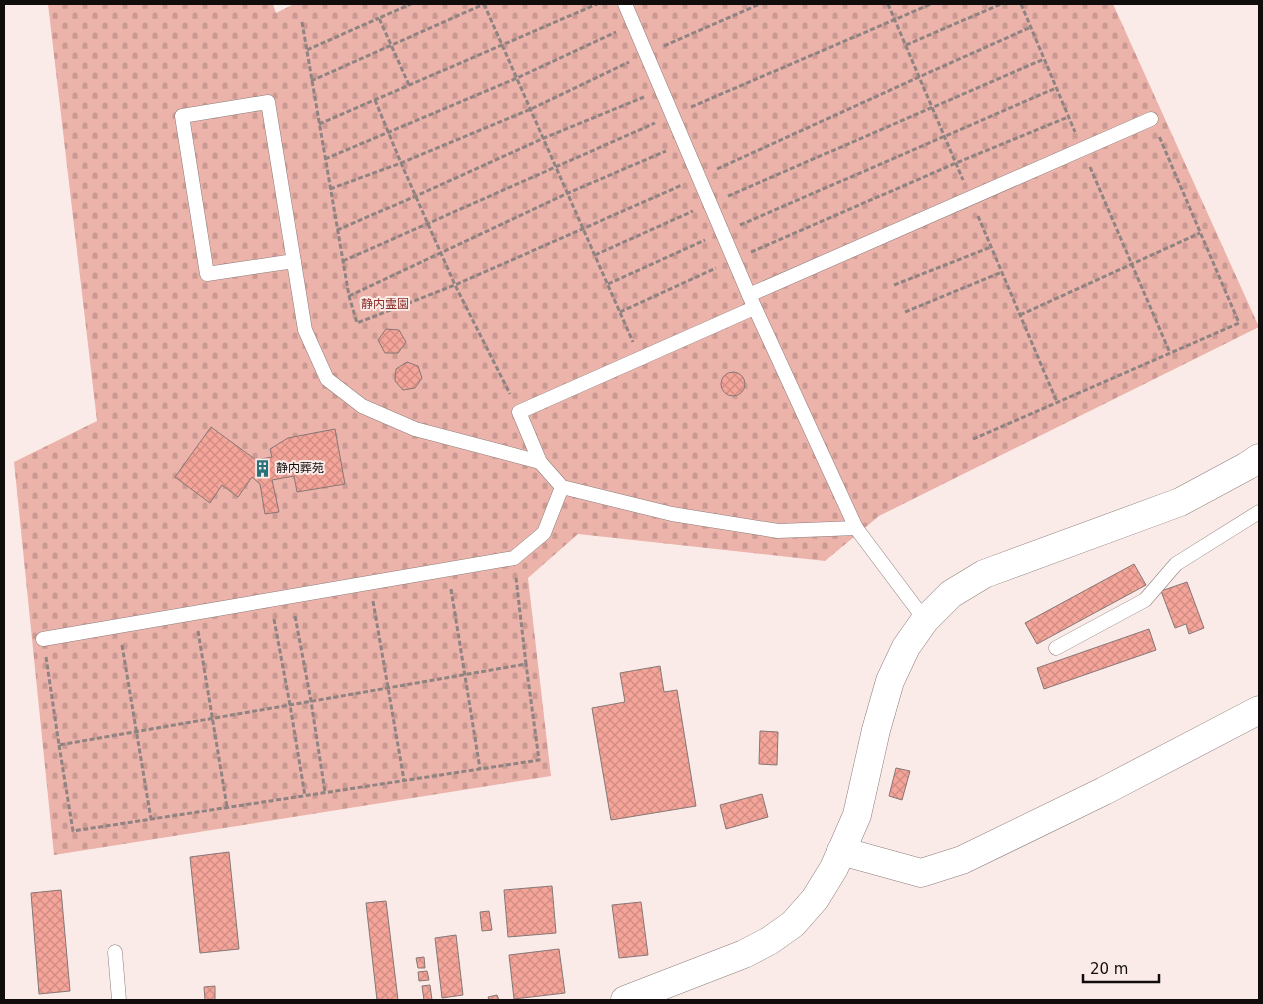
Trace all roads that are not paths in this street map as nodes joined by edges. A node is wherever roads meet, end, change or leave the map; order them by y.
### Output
1 (626, 4) edge
2 (1151, 119) road end
3 (294, 261) junction
4 (751, 301) junction
5 (1259, 458) edge
6 (540, 462) junction
7 (562, 487) junction
8 (1259, 512) edge
9 (856, 528) junction
10 (925, 620) junction
11 (43, 639) road end
12 (1056, 648) dead end
13 (1259, 710) edge
14 (841, 851) junction
15 (115, 952) dead end
16 (119, 1000) edge
17 (625, 1000) edge

1 - 4 lane
2 - 4 lane
3 - 3 lane
3 - 6 lane
4 - 6 lane
4 - 9 lane
5 - 10 street
6 - 7 lane
7 - 9 lane
7 - 11 lane
8 - 12 lane
9 - 10 lane
10 - 14 street
13 - 14 street
14 - 17 street
15 - 16 lane

